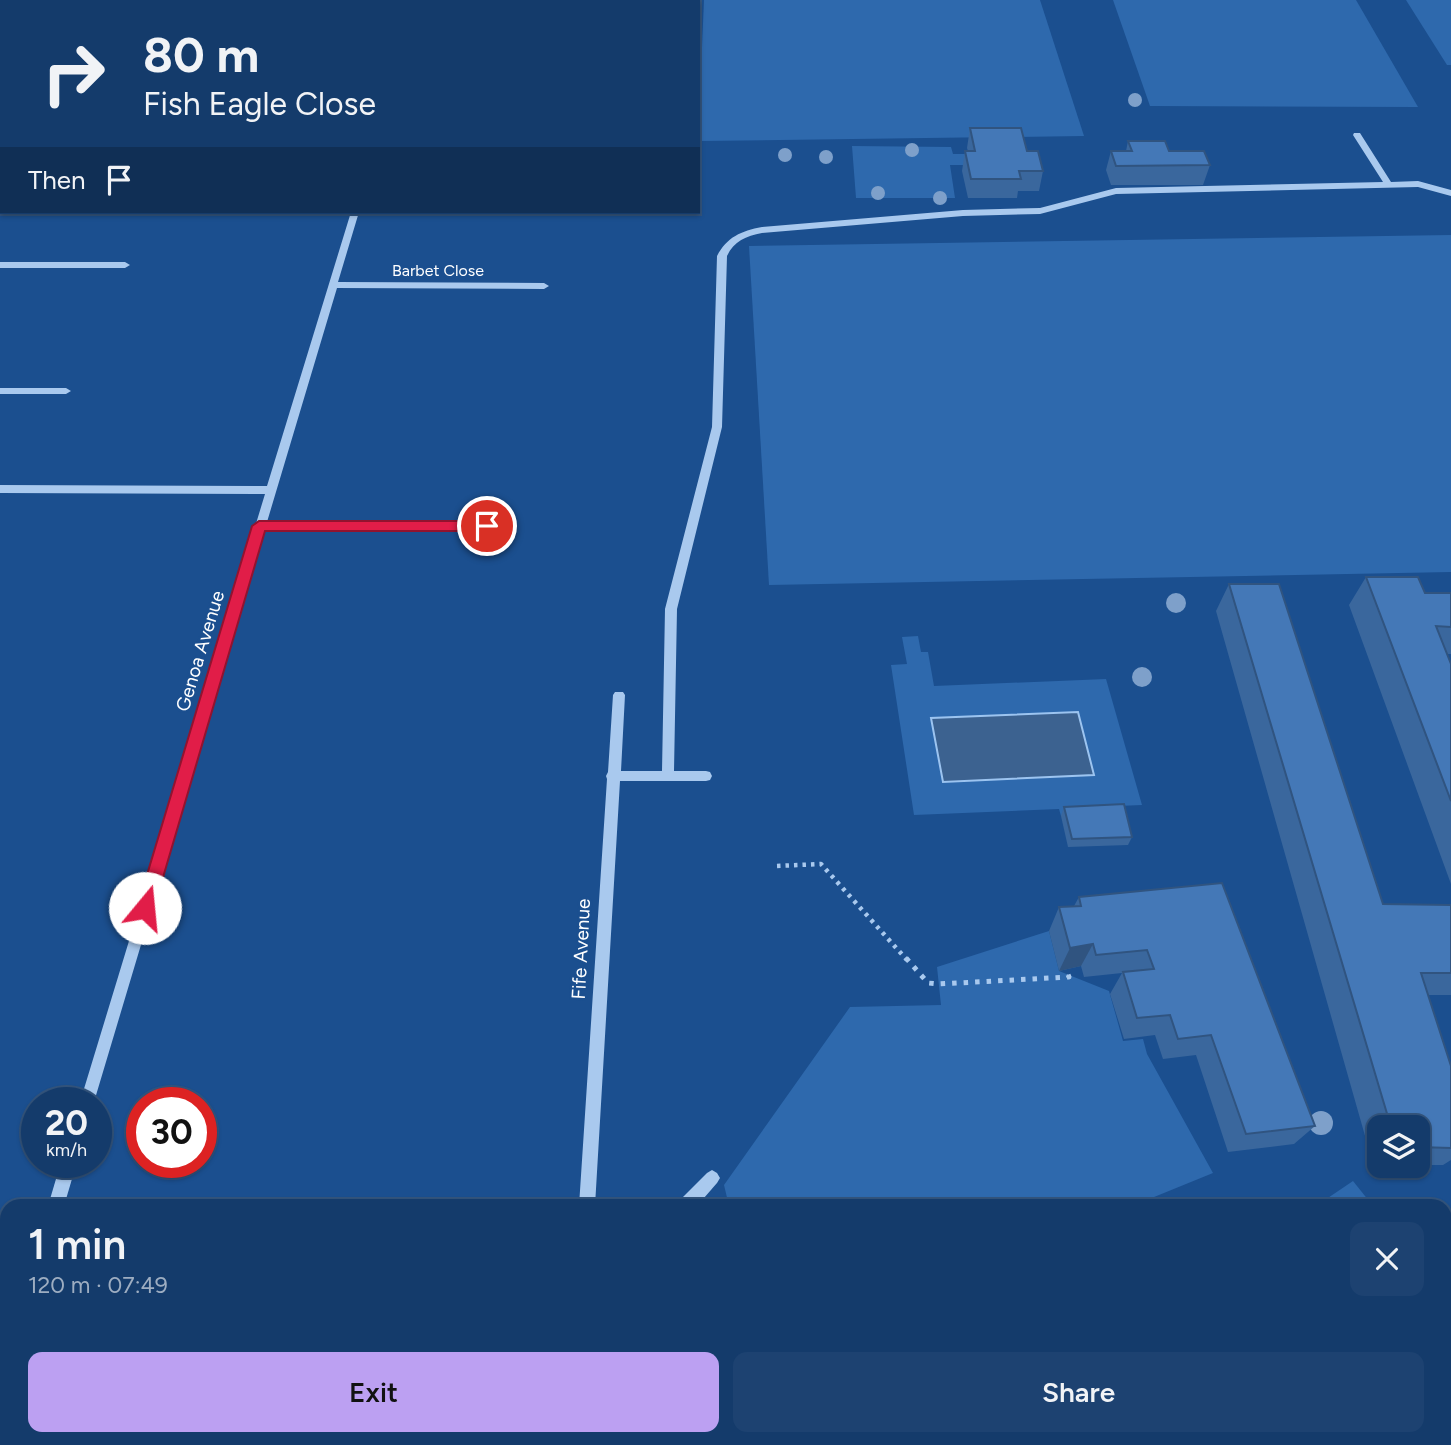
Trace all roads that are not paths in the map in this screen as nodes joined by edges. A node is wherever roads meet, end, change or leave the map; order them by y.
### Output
1 (1357, 135) dead end
2 (1389, 185) junction
3 (1451, 193) edge
4 (354, 214) edge
5 (0, 265) edge
6 (124, 265) dead end
7 (333, 285) junction
8 (544, 286) dead end
9 (0, 391) edge
10 (66, 391) dead end
11 (0, 489) edge
12 (270, 490) junction
13 (259, 526) junction
14 (512, 526) dead end
15 (619, 695) dead end
16 (612, 776) junction
17 (668, 776) junction
18 (706, 776) dead end
19 (91, 1087) edge
20 (64, 1178) edge
21 (712, 1178) dead end
22 (58, 1199) edge
23 (587, 1199) edge
24 (692, 1199) edge

1 - 2 street
2 - 3 street
2 - 17 street
4 - 7 street, Genoa Avenue
5 - 6 street
7 - 8 street, Barbet Close
7 - 12 street, Genoa Avenue
9 - 10 street
11 - 12 street
12 - 13 street, Genoa Avenue
13 - 14 street
13 - 19 street, Genoa Avenue
15 - 16 street, Fife Avenue
16 - 17 street
16 - 23 street, Fife Avenue
17 - 18 street
20 - 22 street
21 - 24 street

